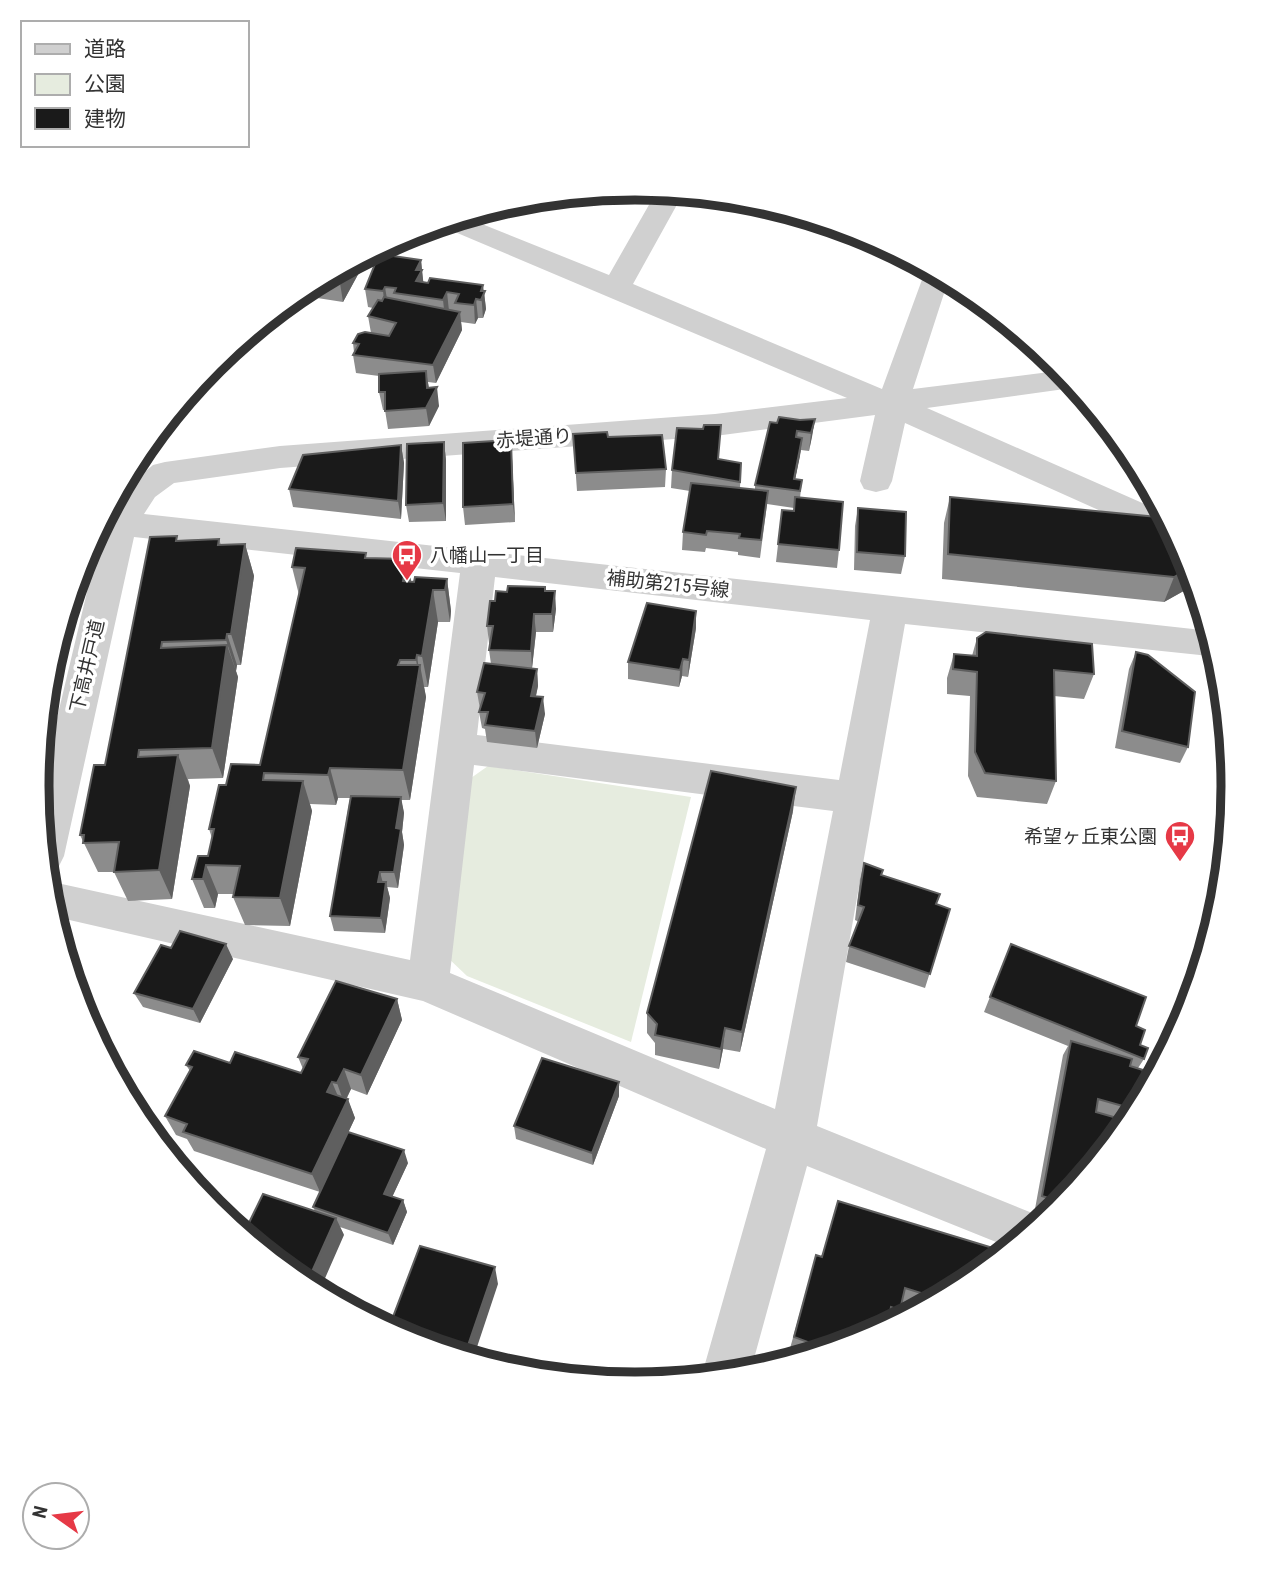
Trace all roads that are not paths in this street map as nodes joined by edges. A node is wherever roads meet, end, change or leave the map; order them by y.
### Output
1 (666, 201) edge
2 (462, 226) edge
3 (934, 281) edge
4 (617, 287) junction
5 (1059, 381) edge
6 (893, 403) junction
7 (876, 481) dead end
8 (113, 520) edge
9 (111, 522) edge
10 (1161, 524) edge
11 (110, 525) edge
12 (479, 563) junction
13 (890, 608) junction
14 (1204, 644) edge
15 (57, 730) edge
16 (458, 748) junction
17 (855, 798) junction
18 (49, 803) edge
19 (60, 901) edge
20 (428, 983) junction
21 (792, 1138) junction
22 (1020, 1229) edge
23 (728, 1364) edge

1 - 4 street
2 - 4 street
3 - 6 street
4 - 6 street
5 - 6 street, 赤堤通り
6 - 7 street
6 - 8 street, 赤堤通り
6 - 10 street
9 - 12 street, 補助第215号線
11 - 15 street, 下高井戸道
12 - 13 street, 補助第215号線
12 - 16 street
13 - 14 street, 補助第215号線
13 - 17 street
15 - 18 street, 下高井戸道
16 - 17 street
16 - 20 street
17 - 21 street
19 - 20 street
20 - 21 street
21 - 22 street
21 - 23 street

